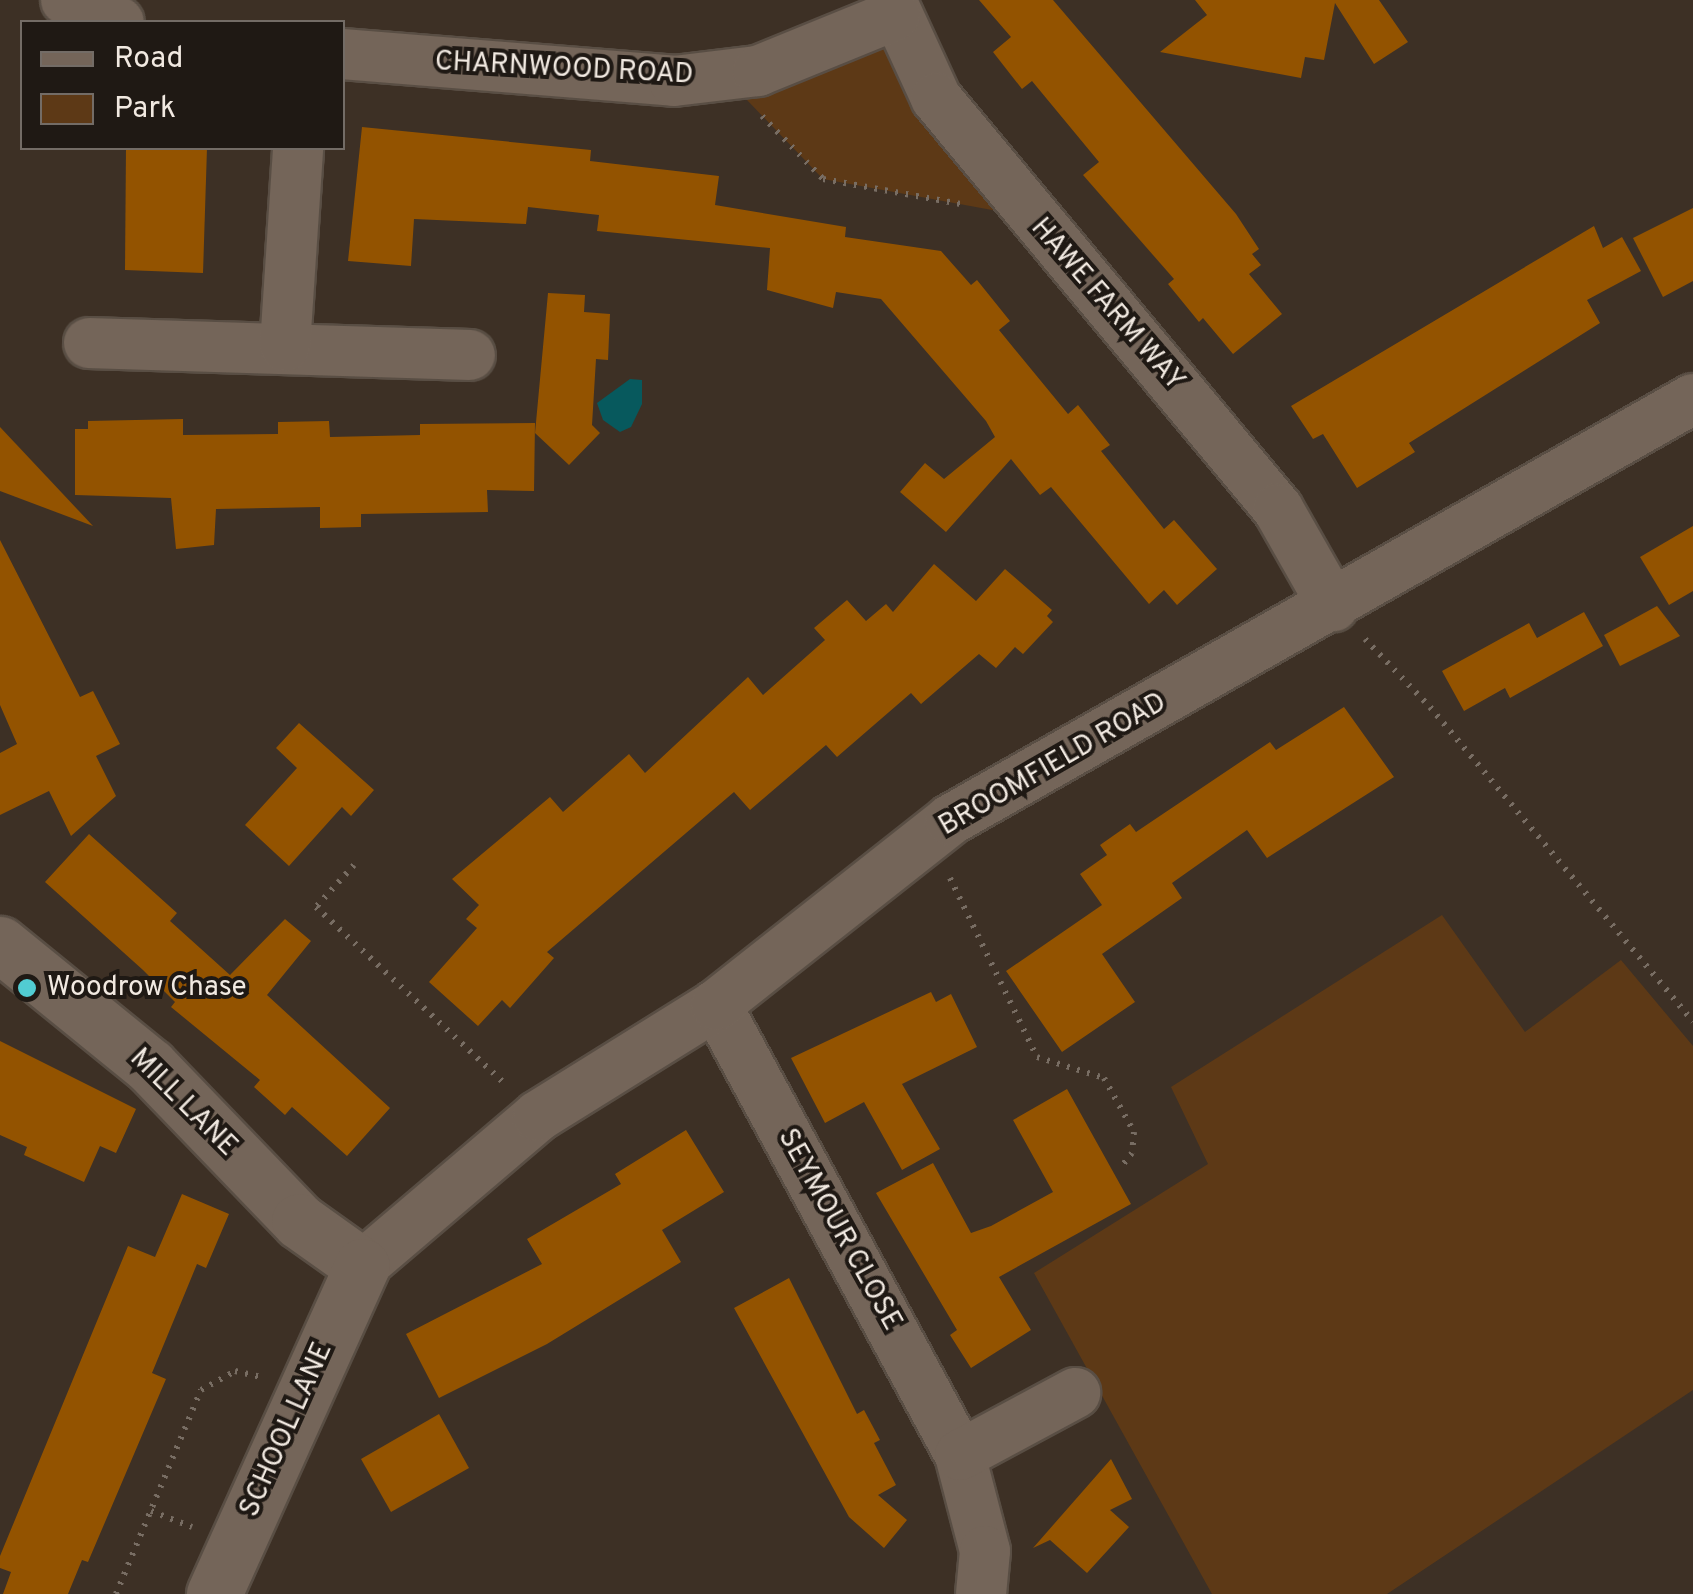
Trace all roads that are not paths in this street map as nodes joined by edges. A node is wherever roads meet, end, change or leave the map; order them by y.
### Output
1 (66, 0) edge
2 (893, 8) edge
3 (114, 20) edge
4 (345, 54) edge
5 (298, 150) edge
6 (89, 343) dead end
7 (285, 346) junction
8 (470, 355) dead end
9 (1693, 399) edge
10 (1333, 606) junction
11 (0, 944) edge
12 (716, 1005) junction
13 (362, 1266) junction
14 (1075, 1393) dead end
15 (960, 1455) junction
16 (214, 1594) edge
17 (981, 1594) edge

1 - 3 street
2 - 4 street, CHARNWOOD ROAD
2 - 10 street, HAWE FARM WAY
5 - 7 street
6 - 7 street
7 - 8 street
9 - 10 street, BROOMFIELD ROAD
10 - 12 street, BROOMFIELD ROAD
11 - 13 street, MILL LANE
12 - 13 street, BROOMFIELD ROAD
12 - 15 street, SEYMOUR CLOSE
13 - 16 street, SCHOOL LANE
14 - 15 street
15 - 17 street, SEYMOUR CLOSE

